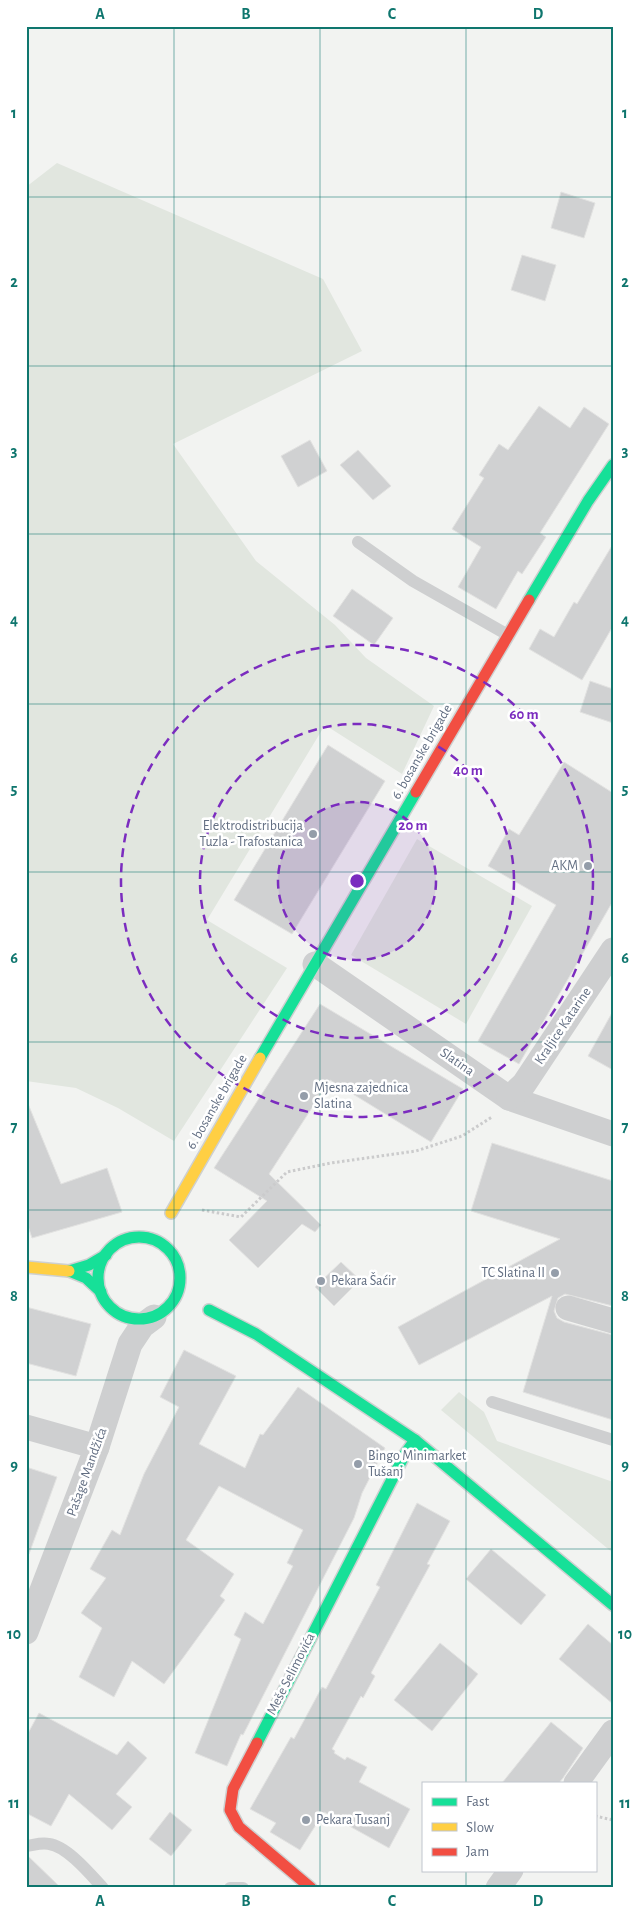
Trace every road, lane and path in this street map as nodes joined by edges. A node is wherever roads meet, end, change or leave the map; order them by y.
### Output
1 (613, 465) edge
2 (358, 542) dead end
3 (508, 635) junction
4 (613, 950) edge
5 (315, 964) junction
6 (509, 1098) junction
7 (613, 1134) edge
8 (198, 1210) dead end
9 (164, 1227) junction
10 (138, 1237) junction
11 (172, 1253) junction
12 (106, 1255) junction
13 (26, 1267) edge
14 (69, 1271) junction
15 (180, 1277) junction
16 (101, 1292) junction
17 (184, 1308) dead end
18 (568, 1308) dead end
19 (159, 1314) junction
20 (613, 1321) edge
21 (492, 1402) dead end
22 (26, 1427) edge
23 (415, 1440) junction
24 (613, 1440) edge
25 (97, 1446) junction
26 (613, 1605) edge
27 (26, 1632) edge
28 (613, 1732) edge
29 (577, 1782) edge
30 (596, 1816) edge
31 (613, 1820) edge
32 (26, 1846) edge
33 (510, 1872) edge
34 (103, 1888) edge
35 (230, 1888) edge
36 (243, 1888) edge
37 (311, 1888) edge
38 (498, 1888) edge

1 - 3 street, 6. bosanske brigade
2 - 3 lane
3 - 5 street, 6. bosanske brigade
4 - 6 street, Kraljice Katarine
5 - 6 street, Slatina
5 - 9 street, 6. bosanske brigade
6 - 7 street, Slatina
6 - 8 path
9 - 10 street
9 - 11 street
10 - 11 street
10 - 12 street
11 - 15 street
12 - 14 street
12 - 16 street
13 - 14 street
14 - 16 street
15 - 19 street
15 - 23 street
16 - 19 street
17 - 19 street
18 - 20 street
19 - 25 street, Pašage Mandžića
21 - 24 lane
22 - 25 street
23 - 26 street
23 - 37 street, Meše Selimovića
25 - 27 street, Pašage Mandžića
28 - 29 street
30 - 31 path
32 - 34 lane
33 - 38 street
35 - 36 lane

